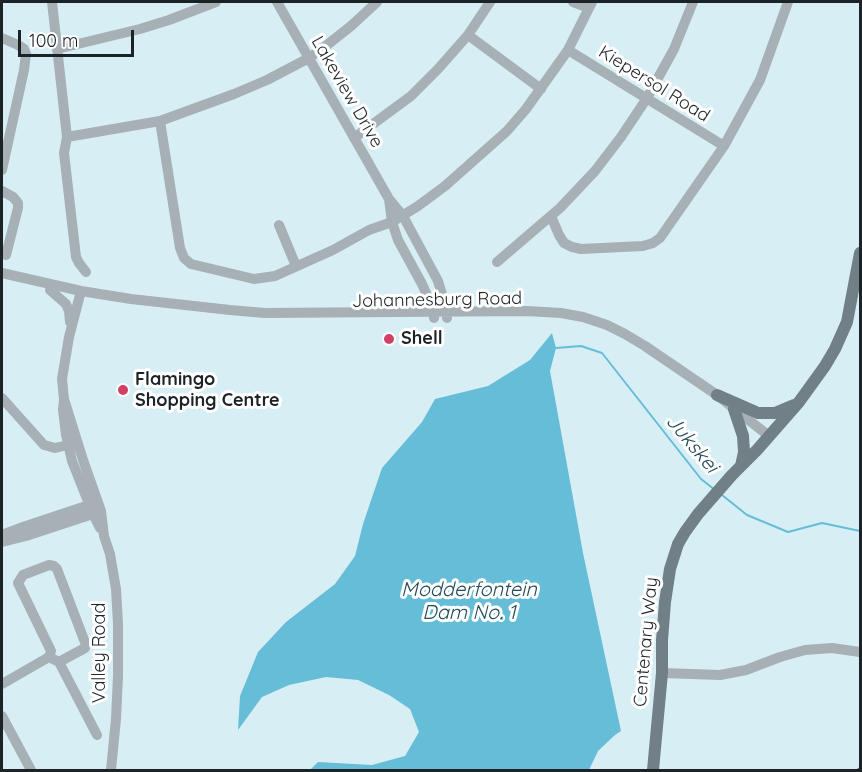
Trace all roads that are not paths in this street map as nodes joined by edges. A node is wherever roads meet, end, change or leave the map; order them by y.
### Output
1 (52, 2) edge
2 (216, 2) edge
3 (277, 2) edge
4 (377, 2) edge
5 (490, 2) edge
6 (573, 2) edge
7 (693, 2) edge
8 (788, 2) edge
9 (591, 5) edge
10 (468, 35) junction
11 (2, 38) edge
12 (57, 48) junction
13 (568, 50) junction
14 (309, 58) junction
15 (541, 89) junction
16 (647, 98) junction
17 (160, 121) junction
18 (67, 137) junction
19 (354, 138) junction
20 (724, 146) junction
21 (2, 170) edge
22 (2, 191) edge
23 (389, 199) junction
24 (403, 216) junction
25 (551, 216) junction
26 (392, 222) junction
27 (279, 225) dead end
28 (861, 254) edge
29 (6, 255) dead end
30 (497, 262) dead end
31 (296, 266) junction
32 (431, 268) junction
33 (86, 272) dead end
34 (2, 273) edge
35 (418, 277) junction
36 (2, 279) edge
37 (50, 290) junction
38 (80, 294) junction
39 (434, 315) junction
40 (447, 315) junction
41 (69, 337) junction
42 (717, 395) junction
43 (2, 398) edge
44 (64, 399) junction
45 (799, 402) junction
46 (734, 409) junction
47 (769, 436) junction
48 (68, 445) junction
49 (737, 471) junction
50 (95, 508) junction
51 (2, 535) edge
52 (2, 542) edge
53 (861, 651) edge
54 (54, 660) junction
55 (662, 674) junction
56 (2, 684) edge
57 (2, 716) edge
58 (97, 735) dead end
59 (31, 771) edge
60 (111, 771) edge
61 (653, 771) edge

1 - 12 street
2 - 12 street
3 - 14 street, Lakeview Drive
4 - 14 street
5 - 10 street
6 - 9 street
7 - 16 street
8 - 20 street
9 - 13 street
10 - 15 street
10 - 19 street
11 - 21 street
12 - 18 street
13 - 15 street
13 - 16 street, Kiepersol Road
14 - 17 street
14 - 19 street, Lakeview Drive
15 - 24 street
16 - 20 street, Kiepersol Road
16 - 25 street
17 - 18 street
17 - 31 street
18 - 33 street
19 - 23 street, Lakeview Drive
20 - 25 street
22 - 29 street
23 - 24 street, Lakeview Drive
23 - 26 street, Lakeview Drive
24 - 26 street
24 - 32 street, Lakeview Drive
25 - 30 street
26 - 31 street
26 - 35 street, Lakeview Drive
27 - 31 street
28 - 45 main road, Centenary Way
32 - 35 street
32 - 40 street, Lakeview Drive
34 - 38 street, Johannesburg Road
35 - 39 street, Lakeview Drive
36 - 37 street, Johannesburg Road
37 - 38 street, Johannesburg Road
37 - 41 street
38 - 39 street, Johannesburg Road
38 - 41 street
39 - 40 street, Johannesburg Road
40 - 42 street, Johannesburg Road
41 - 44 street
42 - 45 main road
42 - 46 street, Johannesburg Road
43 - 48 street
44 - 48 street
44 - 50 street
45 - 47 main road, Centenary Way
46 - 47 street, Johannesburg Road
46 - 49 main road
47 - 49 main road, Centenary Way
48 - 50 street
49 - 55 main road, Centenary Way
50 - 51 street
50 - 52 street
50 - 60 street, Valley Road
53 - 55 street
54 - 54 street
54 - 56 street
54 - 58 street
55 - 61 main road, Centenary Way
57 - 59 street

